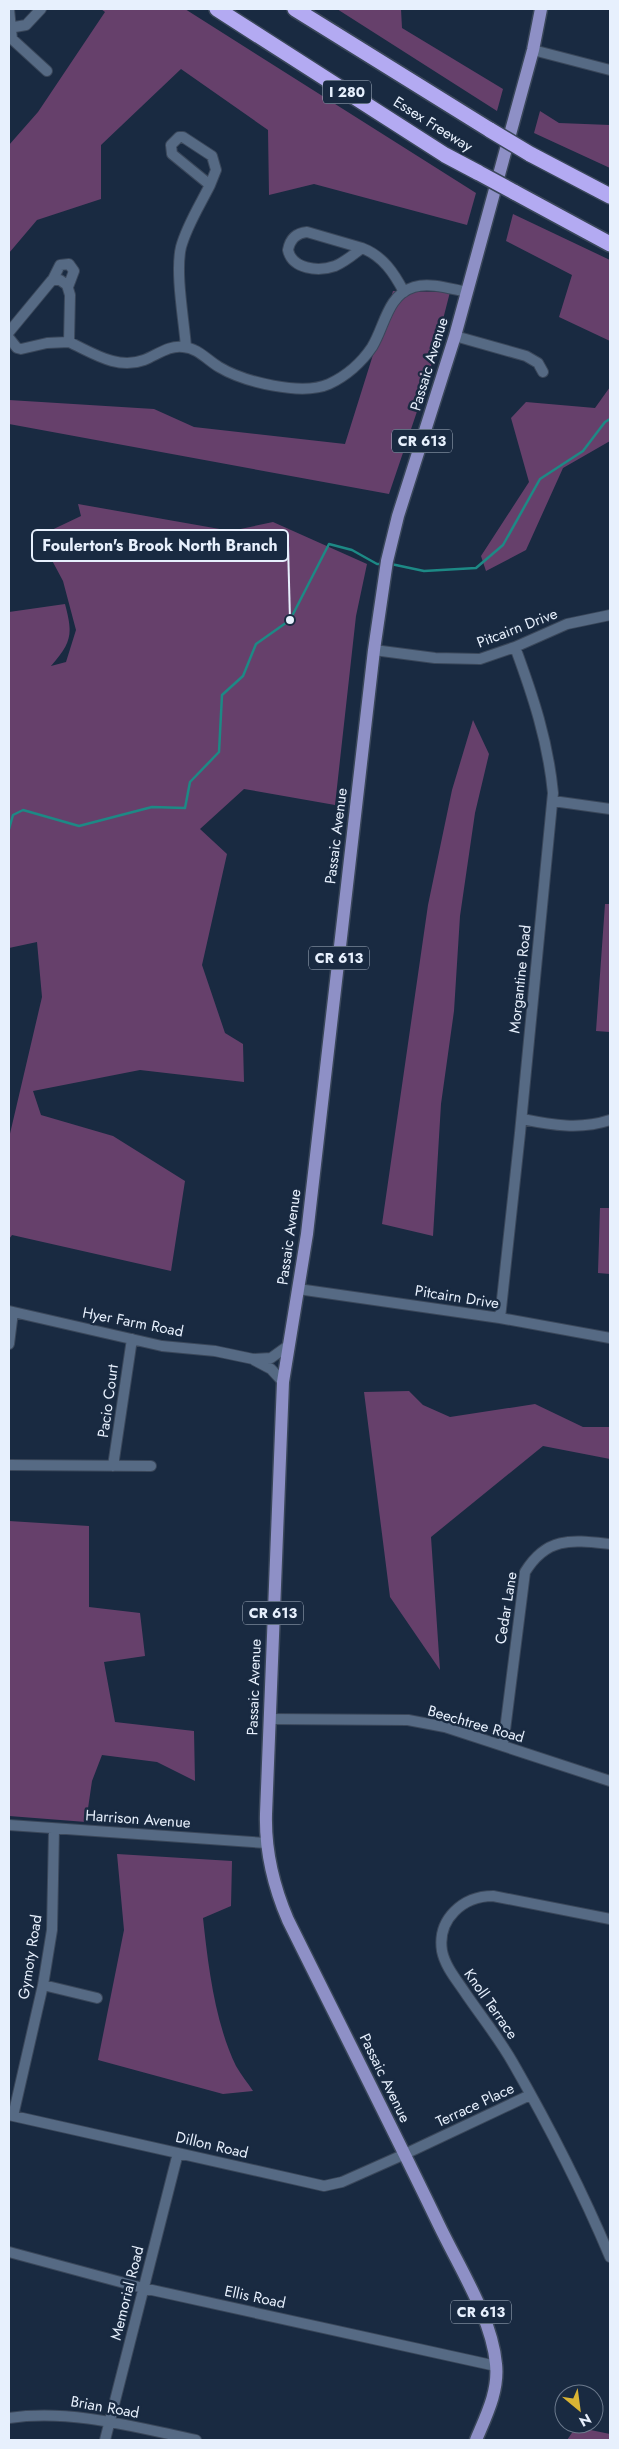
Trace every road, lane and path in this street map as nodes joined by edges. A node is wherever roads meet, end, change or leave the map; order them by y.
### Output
1 (9, 9) edge
2 (41, 9) edge
3 (217, 9) edge
4 (295, 9) edge
5 (541, 9) edge
6 (10, 28) edge
7 (533, 50) junction
8 (610, 70) edge
9 (47, 71) dead end
10 (210, 184) junction
11 (610, 196) edge
12 (610, 244) edge
13 (362, 248) junction
14 (52, 281) junction
15 (68, 287) junction
16 (404, 292) junction
17 (467, 292) junction
18 (9, 332) edge
19 (455, 336) junction
20 (9, 338) edge
21 (69, 342) junction
22 (186, 347) junction
23 (544, 372) dead end
24 (610, 615) edge
25 (515, 648) junction
26 (374, 650) junction
27 (552, 801) junction
28 (610, 808) edge
29 (522, 1119) junction
30 (610, 1120) edge
31 (298, 1289) junction
32 (11, 1312) edge
33 (500, 1318) junction
34 (610, 1338) edge
35 (132, 1339) junction
36 (9, 1344) edge
37 (289, 1345) junction
38 (253, 1359) junction
39 (283, 1382) junction
40 (9, 1465) edge
41 (113, 1466) junction
42 (151, 1466) dead end
43 (610, 1544) edge
44 (269, 1719) junction
45 (503, 1746) junction
46 (610, 1781) edge
47 (9, 1825) edge
48 (54, 1829) junction
49 (266, 1843) junction
50 (610, 1919) edge
51 (43, 1985) junction
52 (97, 1998) dead end
53 (530, 2095) junction
54 (11, 2116) edge
55 (178, 2153) junction
56 (405, 2154) junction
57 (9, 2252) edge
58 (610, 2257) edge
59 (143, 2288) junction
60 (496, 2366) junction
61 (9, 2418) edge
62 (110, 2421) junction
63 (105, 2440) edge
64 (196, 2440) edge
65 (476, 2440) edge

1 - 6 street
2 - 6 street
3 - 12 highway, Essex Freeway / I 280, bridge
4 - 11 highway, Essex Freeway / I 280, bridge
5 - 7 main road, Passaic Avenue / CR 613
6 - 9 street
7 - 8 street
7 - 17 main road, Passaic Avenue / CR 613
10 - 10 street
10 - 22 street
13 - 13 street
13 - 16 street
14 - 15 street
14 - 15 street
14 - 18 street
15 - 21 street
16 - 17 street
16 - 22 street
17 - 19 main road, Passaic Avenue / CR 613
19 - 23 street
19 - 26 main road, Passaic Avenue / CR 613
20 - 21 street
21 - 22 street
24 - 25 street, Pitcairn Drive
25 - 26 street, Pitcairn Drive
25 - 27 street, Morgantine Road
26 - 31 main road, Passaic Avenue / CR 613
27 - 28 street
27 - 29 street, Morgantine Road
29 - 30 street
29 - 33 street, Morgantine Road
31 - 33 street, Pitcairn Drive
31 - 37 main road, Passaic Avenue / CR 613
32 - 35 street, Hyer Farm Road
32 - 36 street
33 - 34 street, Pitcairn Drive
35 - 38 street, Hyer Farm Road
35 - 41 street, Pacio Court
37 - 38 street, Hyer Farm Road
37 - 39 main road, Passaic Avenue / CR 613
38 - 39 street, Hyer Farm Road
39 - 44 main road, Passaic Avenue / CR 613
40 - 41 street
41 - 42 street
43 - 45 street, Cedar Lane
44 - 45 street, Beechtree Road
44 - 49 main road, Passaic Avenue / CR 613
45 - 46 street, Beechtree Road
47 - 48 street, Harrison Avenue
48 - 49 street, Harrison Avenue
48 - 51 street, Gymoty Road
49 - 56 main road, Passaic Avenue / CR 613
50 - 53 street, Knoll Terrace
51 - 52 street
51 - 54 street, Gymoty Road
53 - 56 street, Terrace Place
53 - 58 street, Knoll Terrace
54 - 55 street, Dillon Road
55 - 56 street, Dillon Road
55 - 59 street, Memorial Road
56 - 60 main road, Passaic Avenue / CR 613
57 - 59 street, Ellis Road
59 - 60 street, Ellis Road
59 - 62 street, Memorial Road
60 - 65 main road, Passaic Avenue / CR 613
61 - 62 street, Brian Road
62 - 63 street, Memorial Road
62 - 64 street, Brian Road

